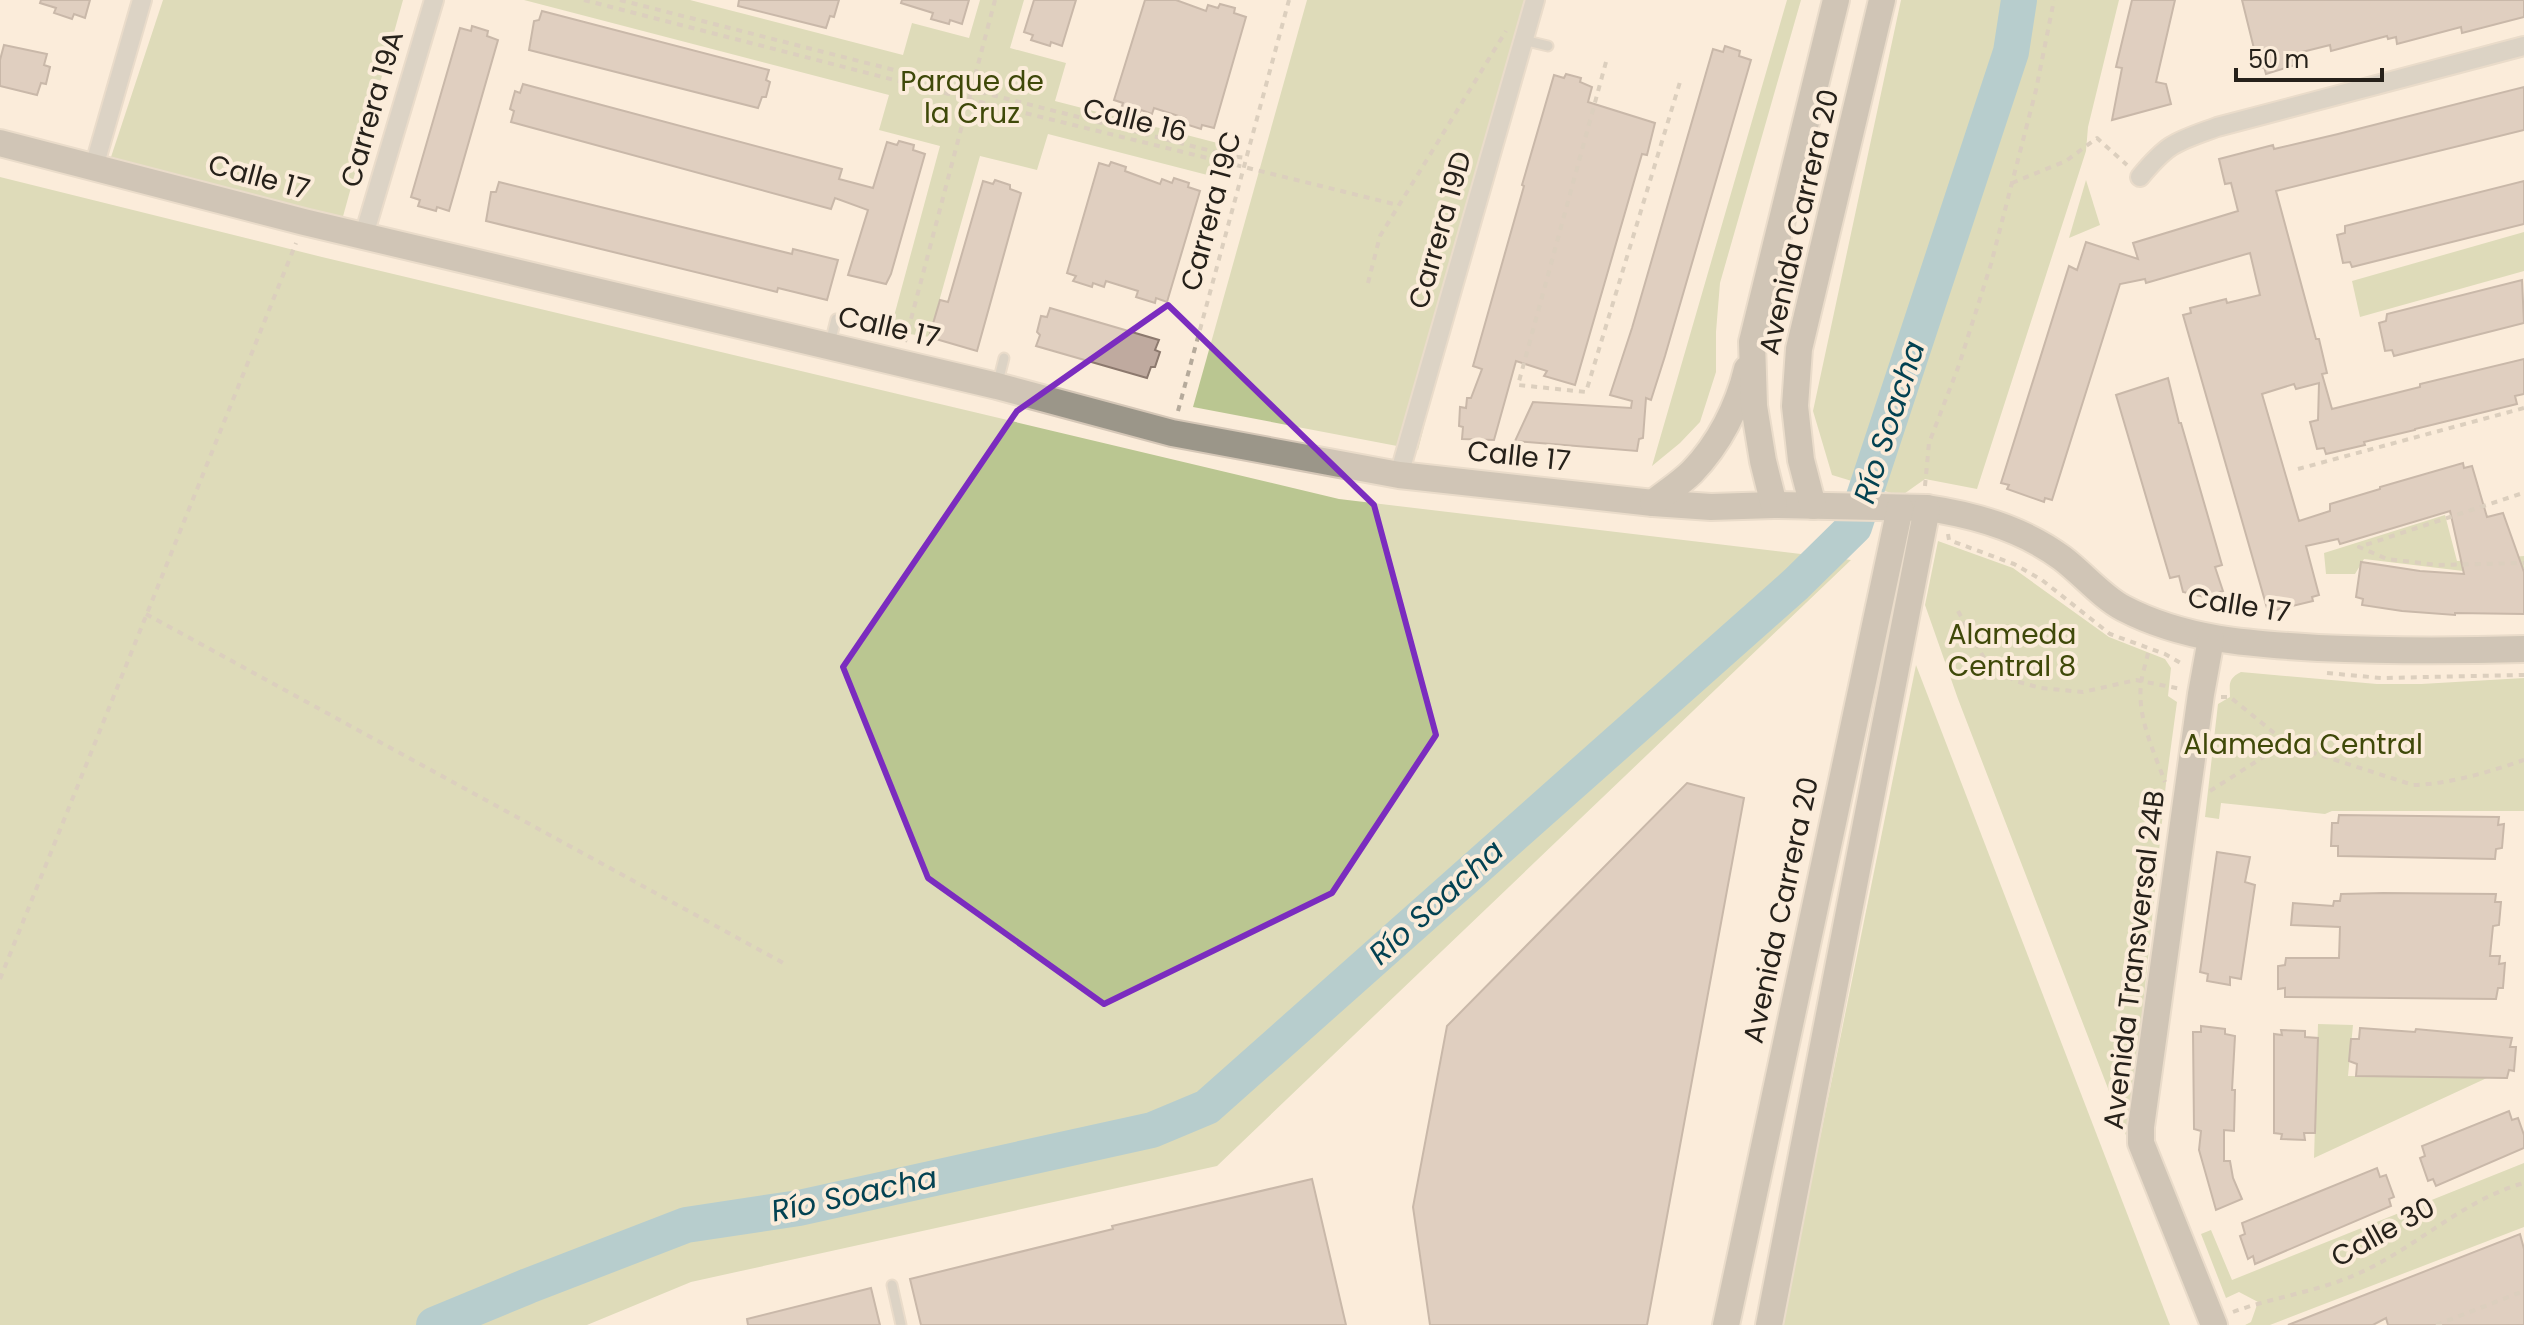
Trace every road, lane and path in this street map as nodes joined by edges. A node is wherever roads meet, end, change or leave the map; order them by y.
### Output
1 (142, 0) edge
2 (434, 0) edge
3 (584, 0) edge
4 (620, 0) edge
5 (995, 0) edge
6 (1289, 0) edge
7 (1535, 0) edge
8 (1836, 0) edge
9 (1882, 0) edge
10 (2054, 0) edge
11 (1509, 26) dead end
12 (1523, 40) junction
13 (1548, 46) dead end
14 (2524, 46) edge
15 (1606, 62) dead end
16 (1680, 82) dead end
17 (970, 89) junction
18 (968, 99) junction
19 (0, 143) edge
20 (1246, 158) junction
21 (1243, 166) junction
22 (94, 167) junction
23 (2140, 177) joint
24 (2012, 183) junction
25 (1398, 205) junction
26 (304, 222) junction
27 (364, 235) junction
28 (1368, 283) dead end
29 (836, 319) dead end
30 (1752, 342) junction
31 (829, 347) junction
32 (1004, 358) dead end
33 (897, 362) junction
34 (997, 386) junction
35 (2524, 408) edge
36 (1172, 433) junction
37 (2298, 469) dead end
38 (1399, 475) junction
39 (2520, 494) dead end
40 (1653, 503) junction
41 (1774, 505) junction
42 (1813, 506) junction
43 (1890, 508) junction
44 (1927, 508) junction
45 (2524, 563) edge
46 (1958, 611) dead end
47 (146, 614) junction
48 (2211, 639) junction
49 (2524, 649) edge
50 (2148, 653) dead end
51 (2141, 680) junction
52 (2201, 694) junction
53 (2296, 747) junction
54 (2524, 760) edge
55 (2187, 791) junction
56 (787, 965) dead end
57 (0, 979) edge
58 (2524, 1183) edge
59 (892, 1285) dead end
60 (2524, 1291) edge
61 (1776, 1295) junction
62 (2214, 1324) edge
63 (901, 1325) edge
64 (1726, 1325) edge
65 (1769, 1325) edge
66 (1785, 1325) edge
67 (2436, 1325) edge

1 - 22 street
2 - 27 street, Carrera 19A
3 - 18 path, Calle 16
4 - 17 path
5 - 17 path
6 - 20 path, Carrera 19C
7 - 12 street, Carrera 19D
8 - 30 street, Avenida Carrera 20
9 - 42 street, Avenida Carrera 20
10 - 24 path
11 - 25 path
12 - 13 lane
12 - 38 street, Carrera 19D
14 - 23 street
15 - 16 path
17 - 18 path
17 - 20 path
18 - 21 path, Calle 16
18 - 33 path
19 - 22 street, Calle 17
20 - 21 path, Carrera 19C
21 - 25 path, Calle 16
21 - 36 path, Carrera 19C
22 - 26 street, Calle 17
23 - 24 path
24 - 44 path
25 - 28 path
26 - 27 street, Calle 17
26 - 47 path
27 - 31 street, Calle 17
29 - 31 lane
30 - 40 street
30 - 41 street, Avenida Carrera 20
31 - 33 street, Calle 17
32 - 34 lane
33 - 34 street, Calle 17
34 - 36 street, Calle 17
35 - 37 path
36 - 38 street, Calle 17
38 - 40 street, Calle 17
39 - 45 path
40 - 41 street, Calle 17
41 - 42 street, Calle 17
42 - 43 street, Calle 17
43 - 44 street, Calle 17
43 - 64 street, Avenida Carrera 20
44 - 48 street, Calle 17
44 - 61 street
46 - 51 path
47 - 56 path
47 - 57 path
48 - 49 street, Calle 17
48 - 52 street, Avenida Transversal 24B
50 - 51 path
51 - 52 path
51 - 55 path
52 - 53 path
52 - 55 street, Avenida Transversal 24B
53 - 54 path
53 - 55 path
55 - 62 street, Avenida Transversal 24B
58 - 62 path, Calle 30
59 - 63 lane
60 - 67 path
61 - 65 street
61 - 66 street

